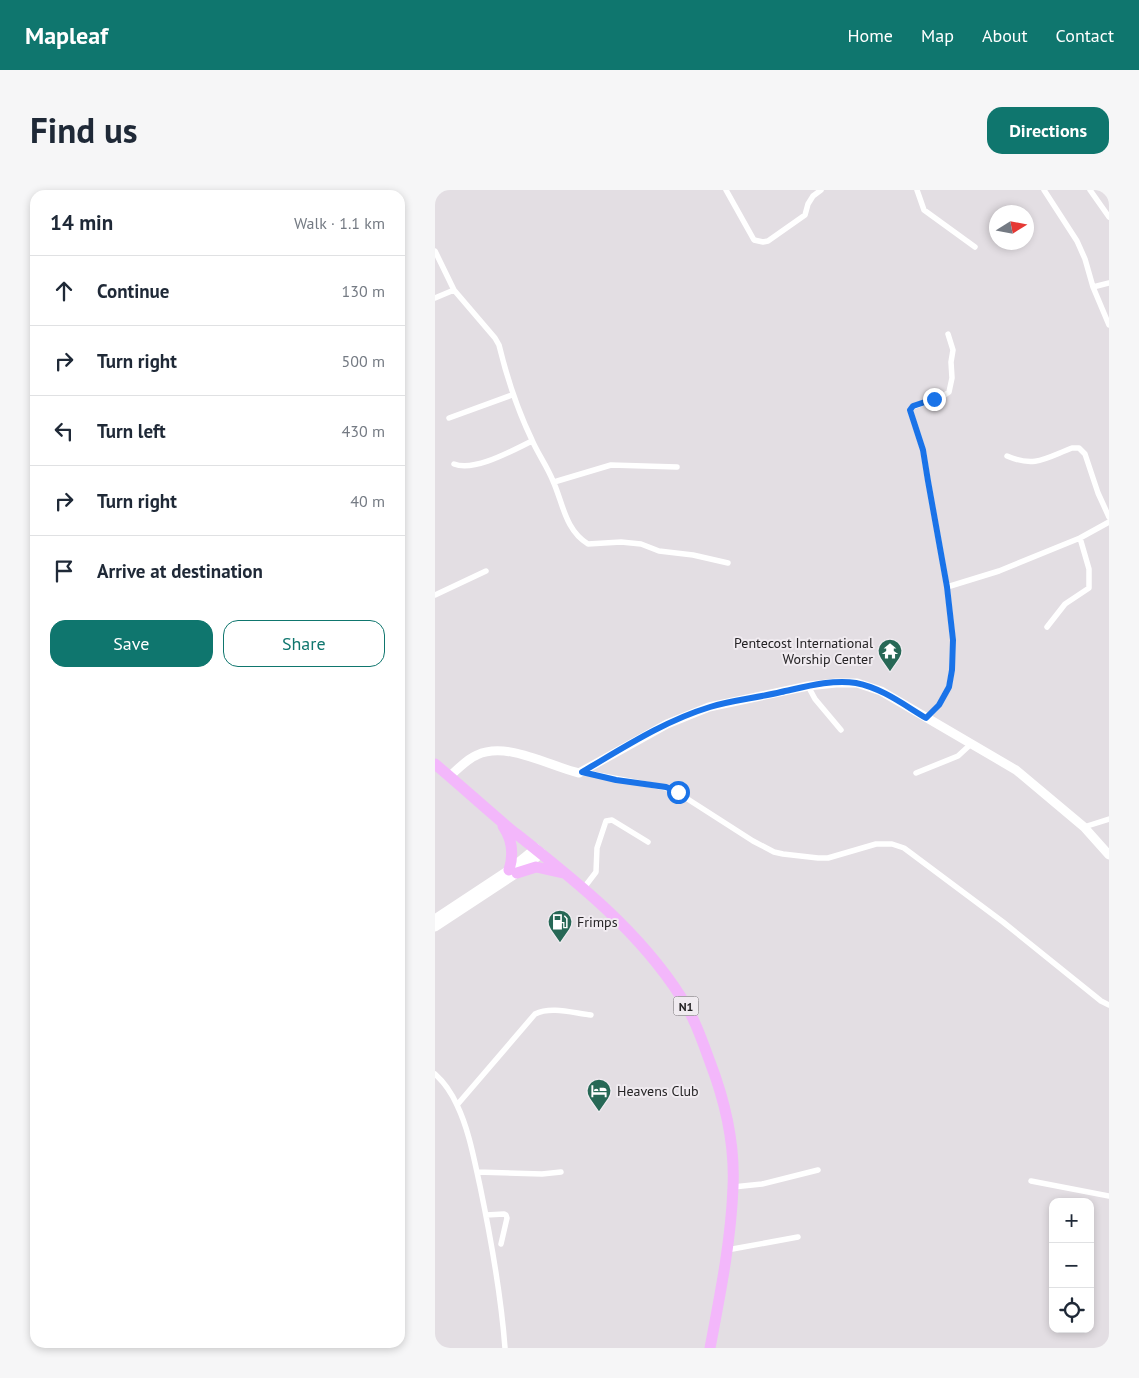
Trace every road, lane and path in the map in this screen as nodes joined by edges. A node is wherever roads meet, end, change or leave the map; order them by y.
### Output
1 (726, 190) edge
2 (821, 190) edge
3 (917, 190) edge
4 (1045, 190) edge
5 (1091, 190) edge
6 (1109, 217) edge
7 (975, 247) dead end
8 (435, 250) edge
9 (1109, 283) edge
10 (1093, 287) junction
11 (454, 290) junction
12 (435, 298) edge
13 (1109, 325) edge
14 (947, 334) dead end
15 (512, 395) junction
16 (449, 418) dead end
17 (532, 441) junction
18 (1007, 456) dead end
19 (454, 464) dead end
20 (677, 467) dead end
21 (554, 482) junction
22 (1109, 517) edge
23 (1109, 522) edge
24 (1080, 538) junction
25 (728, 562) dead end
26 (486, 570) dead end
27 (947, 587) junction
28 (435, 595) edge
29 (1047, 627) dead end
30 (808, 686) junction
31 (926, 718) junction
32 (841, 730) dead end
33 (971, 744) junction
34 (435, 764) edge
35 (582, 772) junction
36 (916, 773) dead end
37 (449, 776) junction
38 (1109, 819) edge
39 (500, 820) junction
40 (1084, 828) junction
41 (647, 842) dead end
42 (539, 851) junction
43 (1109, 855) edge
44 (513, 871) junction
45 (565, 874) junction
46 (583, 889) junction
47 (435, 919) edge
48 (435, 927) edge
49 (1109, 1005) edge
50 (591, 1015) dead end
51 (435, 1074) edge
52 (457, 1105) junction
53 (818, 1170) dead end
54 (477, 1172) junction
55 (561, 1172) dead end
56 (1031, 1180) dead end
57 (733, 1187) junction
58 (1109, 1196) edge
59 (486, 1215) junction
60 (798, 1236) dead end
61 (501, 1244) dead end
62 (727, 1250) junction
63 (505, 1348) edge
64 (710, 1348) edge

1 - 2 street
3 - 7 street
4 - 10 street
5 - 6 street
8 - 11 street
9 - 10 street
10 - 13 street
11 - 12 street
11 - 15 street
14 - 27 street
15 - 16 street
15 - 17 street
17 - 19 street
17 - 21 street
18 - 22 street
20 - 21 street
21 - 25 street
23 - 24 street
24 - 27 street
24 - 29 street
26 - 28 street
27 - 31 street
30 - 31 street
30 - 32 street
30 - 35 street
31 - 33 street
33 - 36 street
33 - 40 street
34 - 37 highway, N1
35 - 37 street
35 - 49 street
37 - 39 highway, N1
38 - 40 street
39 - 42 highway, N1
39 - 44 highway
40 - 43 street
41 - 46 street
42 - 44 street
42 - 45 highway, N1
44 - 45 highway
44 - 47 street
44 - 48 street
45 - 46 highway, N1
46 - 57 highway, N1
50 - 52 street
51 - 52 street
52 - 54 street
53 - 57 street
54 - 55 street
54 - 59 street
56 - 58 street
57 - 62 highway, N1
59 - 61 street
59 - 63 street
60 - 62 street
62 - 64 highway, N1

